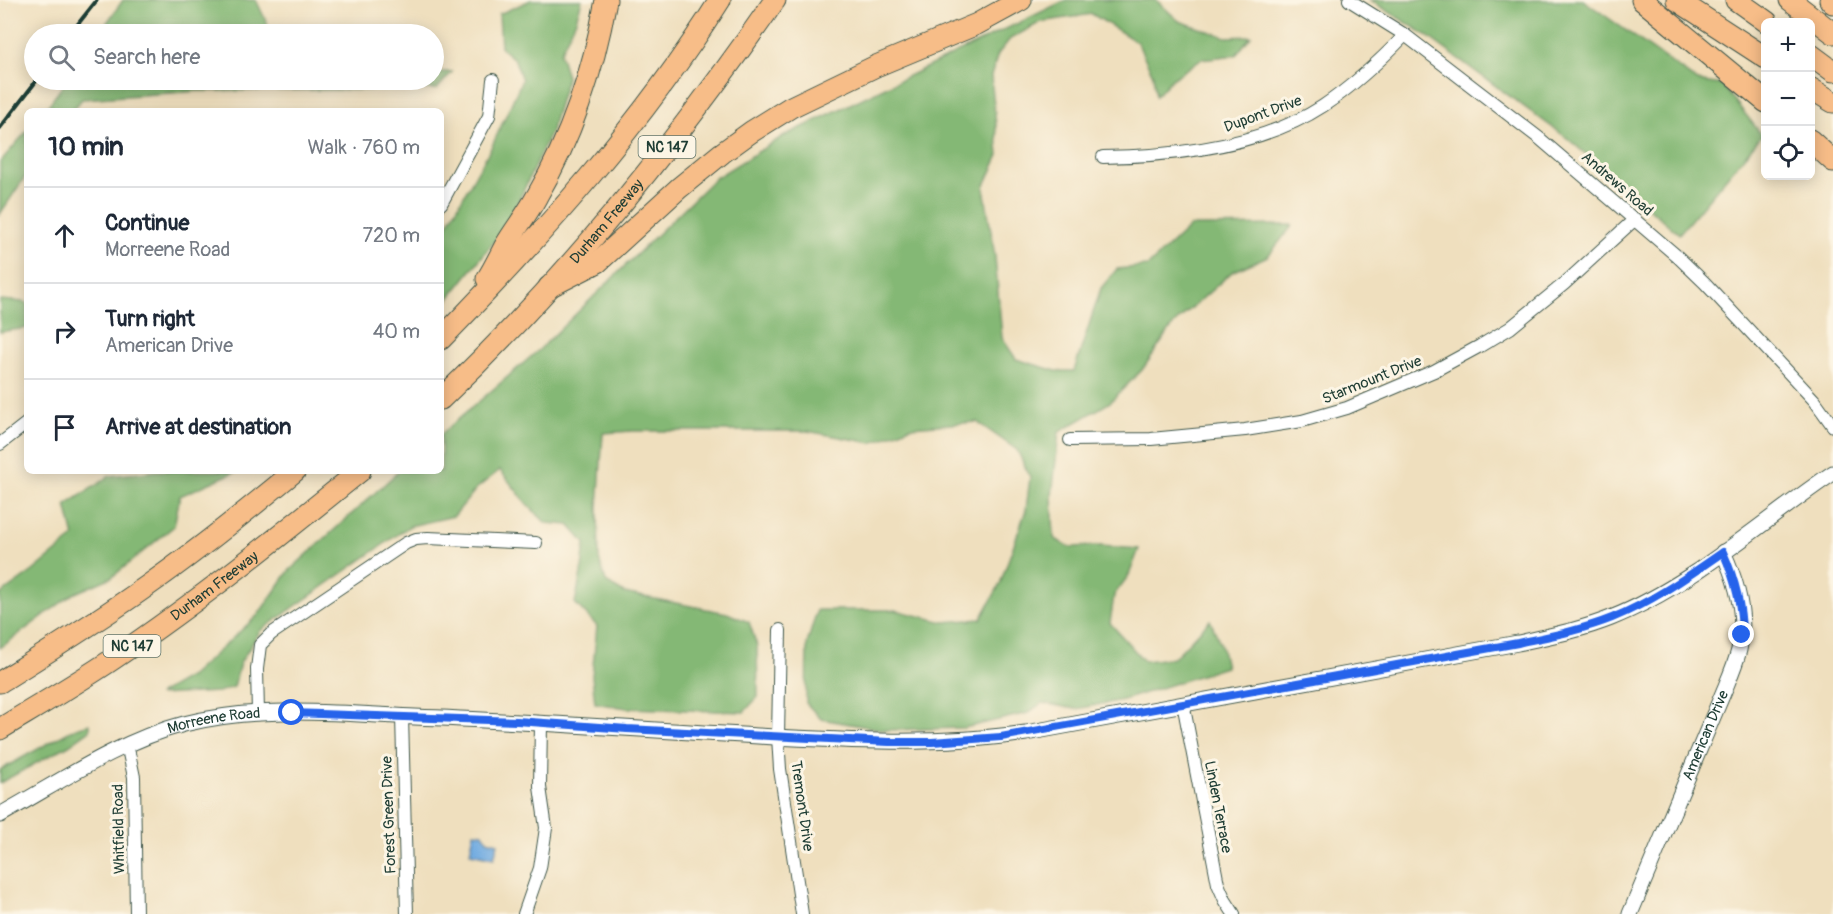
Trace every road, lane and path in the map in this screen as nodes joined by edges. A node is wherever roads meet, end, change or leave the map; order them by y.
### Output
1 (606, 0) edge
2 (720, 0) edge
3 (775, 0) edge
4 (1021, 0) edge
5 (1349, 0) edge
6 (1642, 0) edge
7 (1677, 0) edge
8 (1736, 0) edge
9 (1790, 0) edge
10 (1830, 0) edge
11 (1833, 3) edge
12 (1761, 18) edge
13 (1833, 33) edge
14 (1405, 35) junction
15 (1761, 55) edge
16 (1815, 58) edge
17 (1833, 71) edge
18 (493, 80) dead end
19 (1815, 91) edge
20 (1761, 98) edge
21 (1833, 102) edge
22 (1815, 145) edge
23 (1103, 157) dead end
24 (1833, 161) edge
25 (444, 198) edge
26 (1635, 219) junction
27 (549, 287) junction
28 (464, 315) junction
29 (444, 336) edge
30 (444, 396) edge
31 (24, 425) edge
32 (1833, 426) edge
33 (1070, 440) dead end
34 (0, 444) edge
35 (1833, 473) edge
36 (291, 474) edge
37 (356, 474) edge
38 (536, 543) dead end
39 (1723, 552) junction
40 (780, 630) dead end
41 (0, 682) edge
42 (1183, 703) junction
43 (258, 713) junction
44 (402, 716) junction
45 (541, 723) junction
46 (0, 729) edge
47 (778, 737) junction
48 (127, 744) junction
49 (0, 815) edge
50 (136, 914) edge
51 (407, 914) edge
52 (524, 914) edge
53 (802, 914) edge
54 (1234, 914) edge
55 (1630, 914) edge

1 - 28 highway
2 - 28 highway, NC 147
3 - 27 highway, Durham Freeway / NC 147
4 - 27 highway
5 - 14 street, Andrews Road
6 - 20 highway
7 - 15 highway
8 - 12 highway
9 - 13 highway
10 - 11 highway
14 - 23 street, Dupont Drive
14 - 26 street, Andrews Road
16 - 17 highway
18 - 25 street
19 - 21 highway
22 - 24 highway
26 - 32 street, Andrews Road
26 - 33 street, Starmount Drive
27 - 30 highway, Durham Freeway / NC 147
28 - 29 highway, NC 147
31 - 34 street
35 - 39 street, Morreene Road
36 - 41 highway, NC 147
37 - 46 highway, Durham Freeway / NC 147
38 - 43 street
39 - 42 street, Morreene Road
39 - 55 street, American Drive
40 - 47 street, Tremont Drive
42 - 47 street, Morreene Road
42 - 54 street, Linden Terrace
43 - 44 street, Morreene Road
43 - 48 street, Morreene Road
44 - 45 street, Morreene Road
44 - 51 street, Forest Green Drive
45 - 47 street, Morreene Road
45 - 52 street
47 - 53 street, Tremont Drive
48 - 49 street, Morreene Road
48 - 50 street, Whitfield Road

